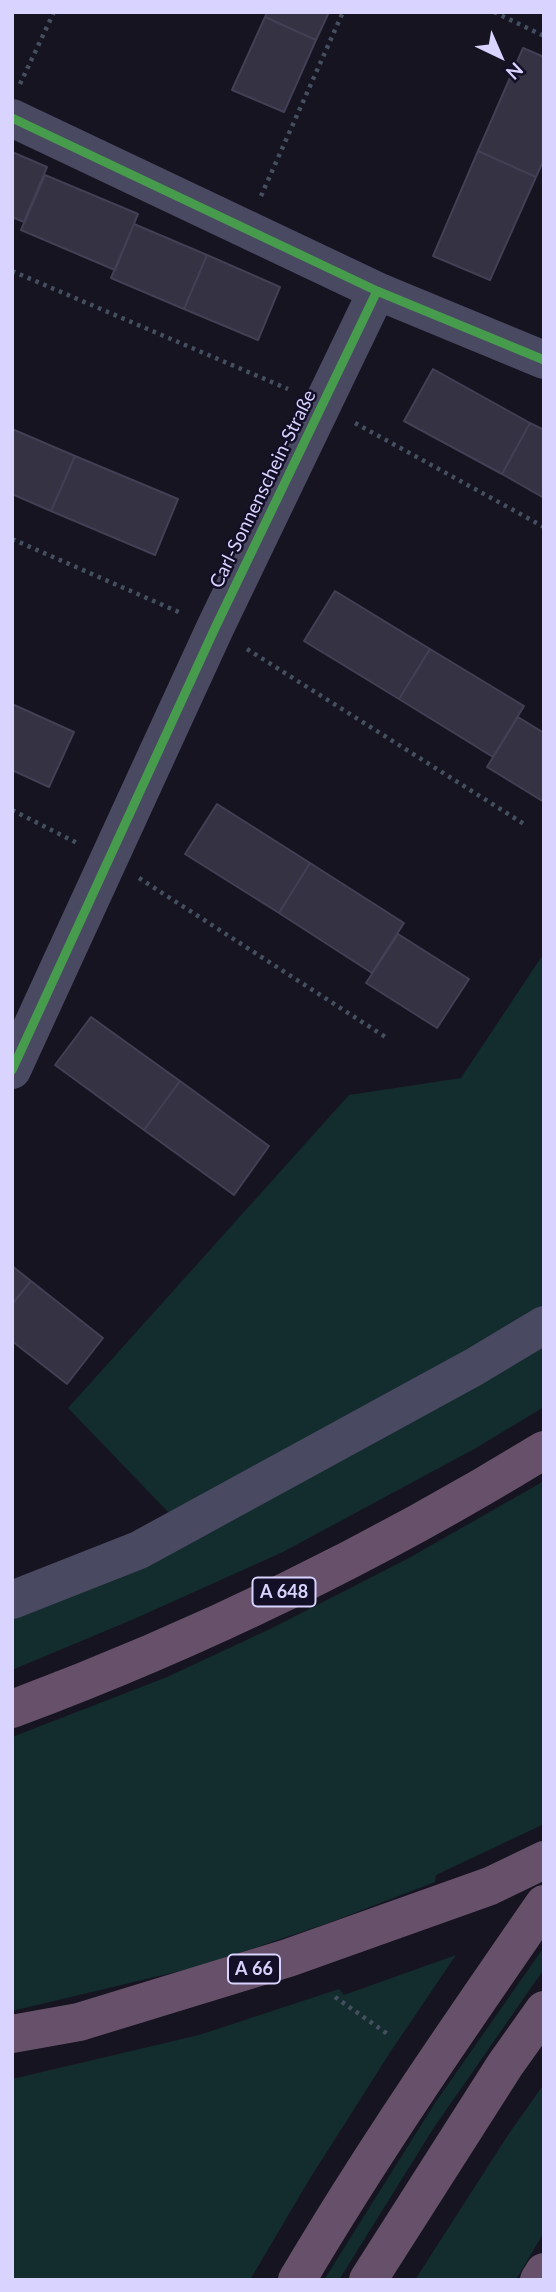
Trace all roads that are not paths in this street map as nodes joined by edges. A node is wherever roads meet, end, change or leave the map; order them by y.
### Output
1 (15, 104) edge
2 (377, 291) junction
3 (544, 360) edge
4 (12, 1070) edge
5 (544, 1325) edge
6 (544, 1450) edge
7 (12, 1600) edge
8 (12, 1709) edge
9 (544, 1860) edge
10 (544, 1904) edge
11 (544, 2010) edge
12 (12, 2035) edge
13 (544, 2272) edge
14 (296, 2280) edge
15 (368, 2280) edge
16 (539, 2280) edge

1 - 2 street
2 - 3 street
2 - 4 street, Carl-Sonnenschein-Straße
5 - 7 street
6 - 8 highway, A 648
9 - 12 highway, A 66
10 - 14 highway
11 - 15 highway
13 - 16 highway

